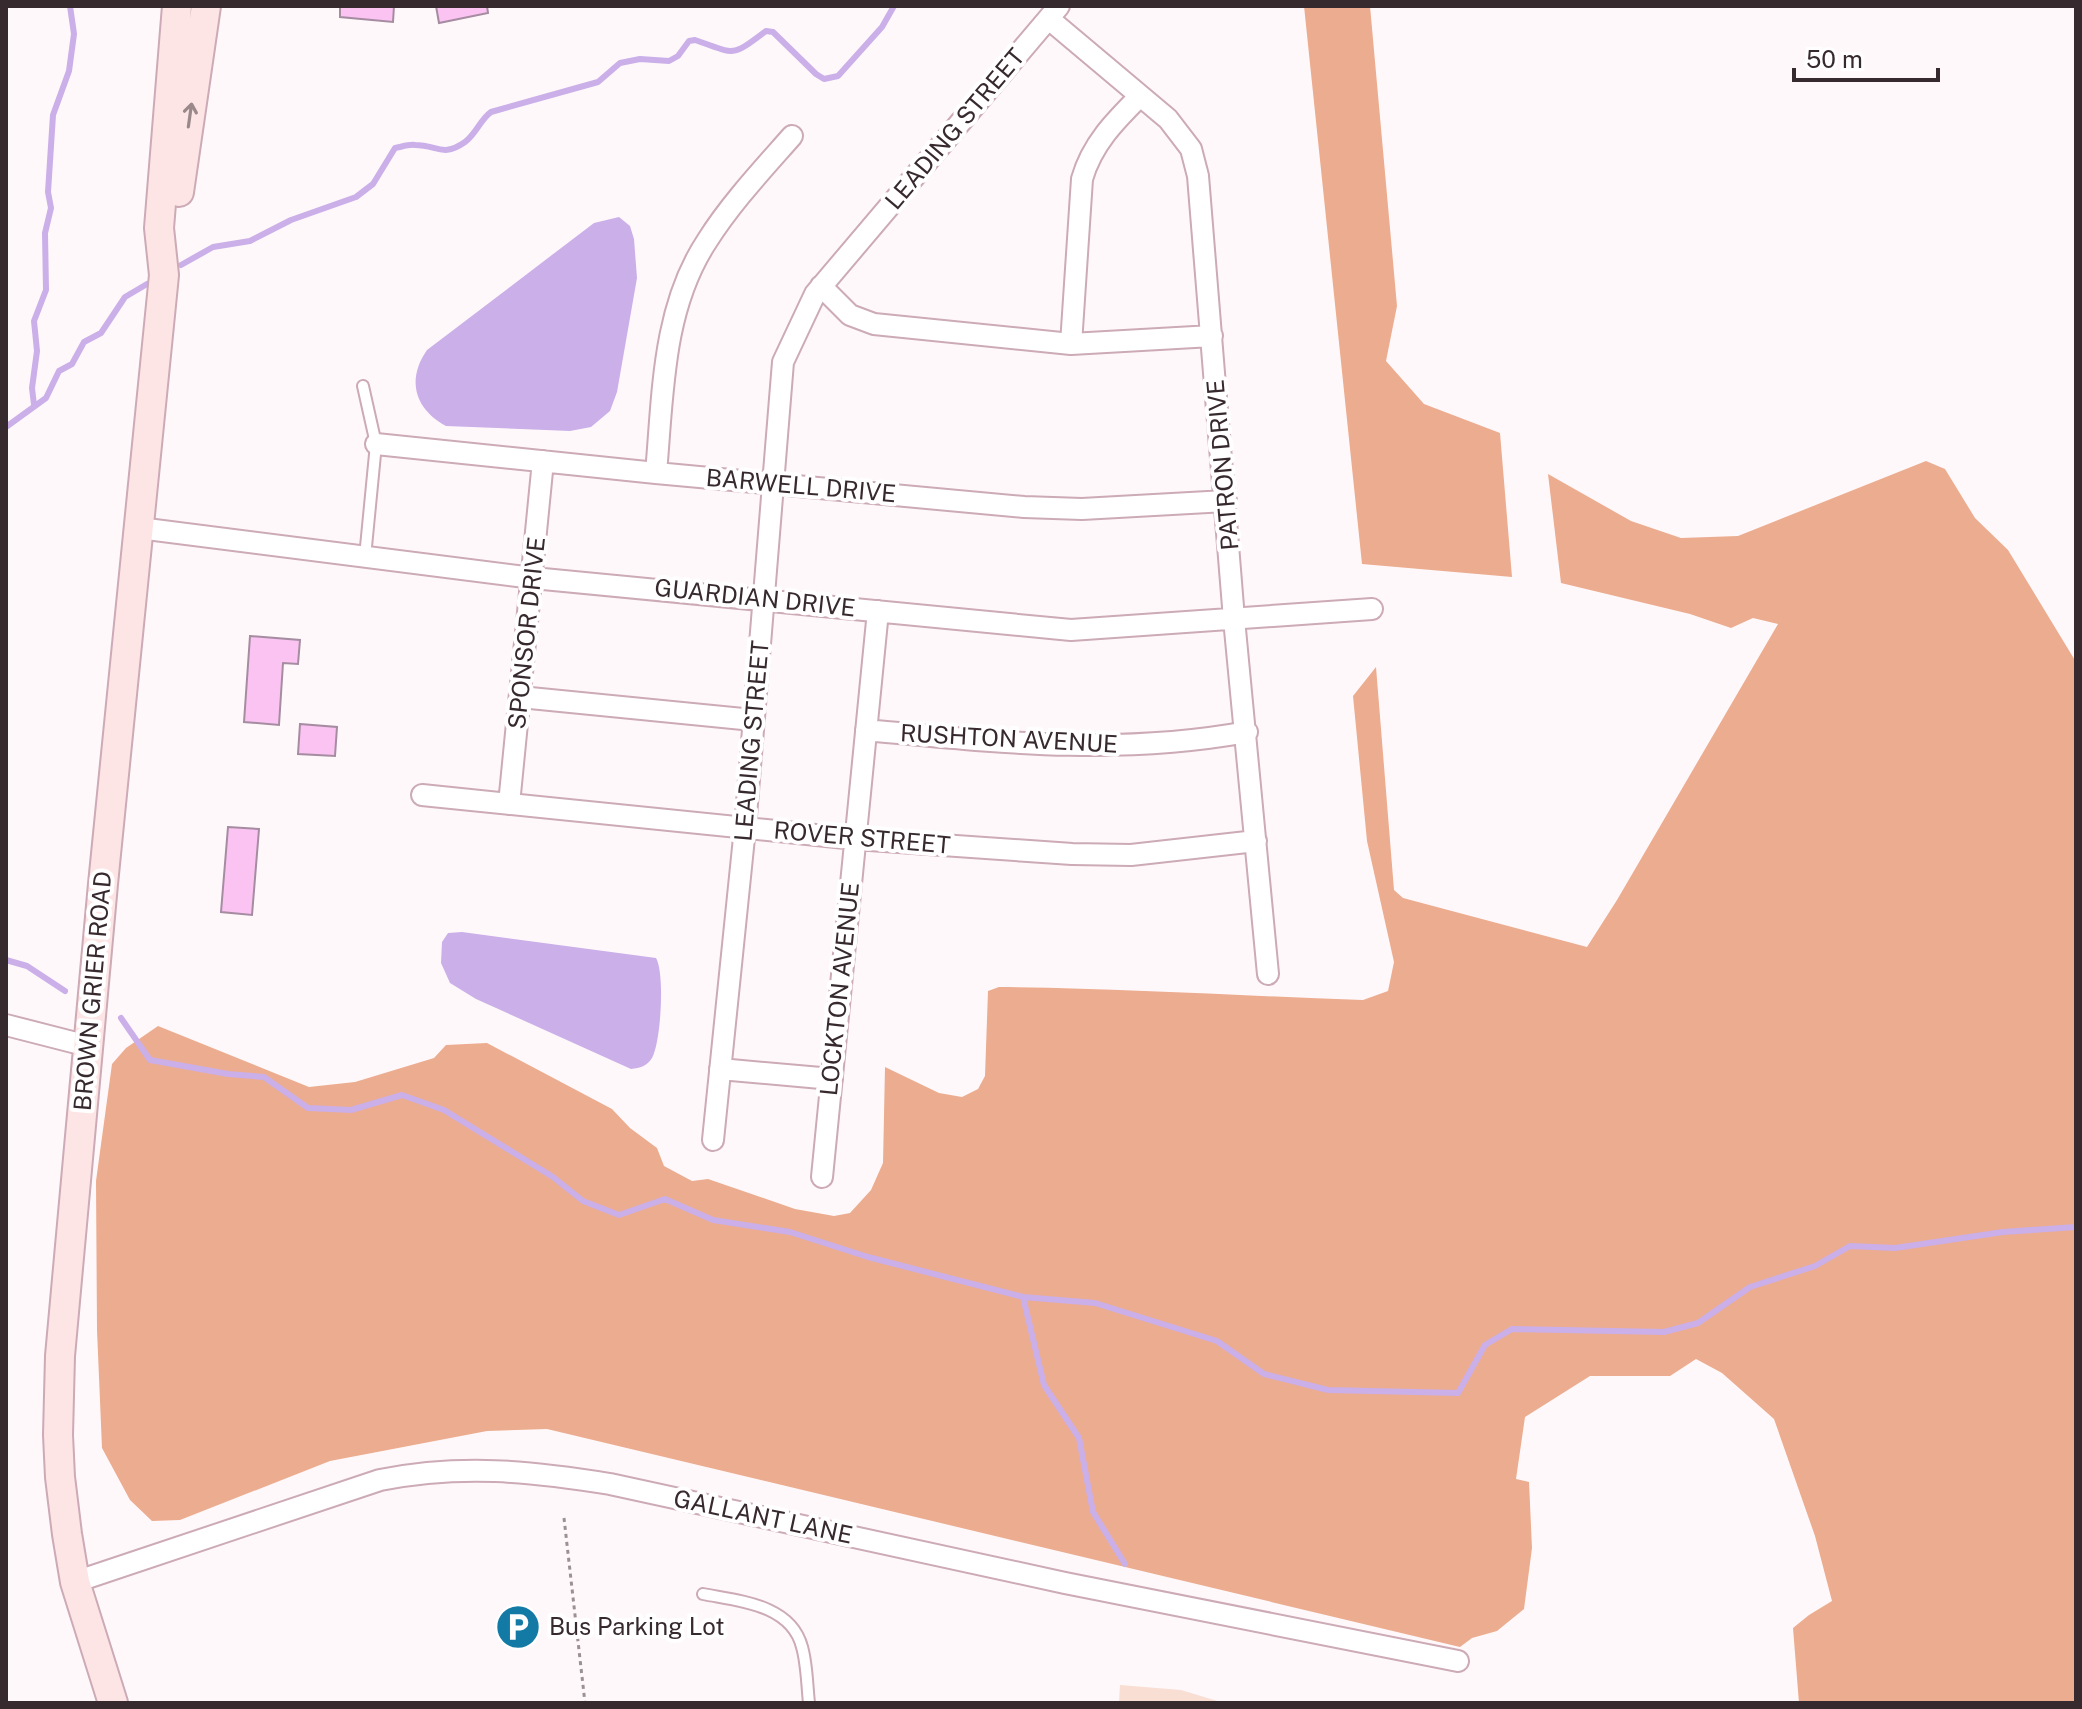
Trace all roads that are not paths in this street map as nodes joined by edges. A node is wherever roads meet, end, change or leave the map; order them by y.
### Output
1 (177, 6) edge
2 (206, 6) edge
3 (1054, 12) edge
4 (1140, 96) junction
5 (792, 136) dead end
6 (164, 275) junction
7 (821, 286) junction
8 (1212, 336) junction
9 (1071, 344) junction
10 (363, 386) dead end
11 (376, 444) junction
12 (543, 461) junction
13 (656, 473) junction
14 (773, 483) junction
15 (1226, 501) junction
16 (139, 528) junction
17 (365, 557) junction
18 (533, 578) junction
19 (764, 598) junction
20 (1372, 609) dead end
21 (878, 611) junction
22 (1234, 619) junction
23 (520, 697) junction
24 (753, 720) junction
25 (866, 730) junction
26 (1247, 732) junction
27 (422, 795) dead end
28 (509, 804) junction
29 (745, 828) junction
30 (855, 839) junction
31 (1256, 841) junction
32 (1268, 974) dead end
33 (6, 1025) edge
34 (88, 1046) junction
35 (720, 1069) junction
36 (832, 1079) junction
37 (713, 1140) dead end
38 (822, 1177) dead end
39 (75, 1582) junction
40 (703, 1594) dead end
41 (1458, 1661) dead end
42 (113, 1703) edge
43 (809, 1703) edge

1 - 6 main road, BROWN GRIER ROAD
6 -> 2 main road, BROWN GRIER ROAD
3 - 4 street, PATRON DRIVE
3 - 7 street, LEADING STREET
4 - 8 street, PATRON DRIVE
4 - 9 street
5 - 13 street
6 - 16 main road, BROWN GRIER ROAD
7 - 9 street
7 - 14 street, LEADING STREET
8 - 9 street
8 - 15 street, PATRON DRIVE
10 - 11 lane
11 - 12 street, BARWELL DRIVE
11 - 17 lane
12 - 13 street, BARWELL DRIVE
12 - 18 street, SPONSOR DRIVE
13 - 14 street, BARWELL DRIVE
14 - 15 street, BARWELL DRIVE
14 - 19 street, LEADING STREET
15 - 22 street, PATRON DRIVE
16 - 17 street, GUARDIAN DRIVE
16 - 34 main road, BROWN GRIER ROAD
17 - 18 street, GUARDIAN DRIVE
18 - 19 street, GUARDIAN DRIVE
18 - 23 street, SPONSOR DRIVE
19 - 21 street, GUARDIAN DRIVE
19 - 24 street, LEADING STREET
20 - 22 street, GUARDIAN DRIVE
21 - 22 street, GUARDIAN DRIVE
21 - 25 street, LOCKTON AVENUE
22 - 26 street, PATRON DRIVE
23 - 24 street
23 - 28 street, SPONSOR DRIVE
24 - 29 street, LEADING STREET
25 - 26 street, RUSHTON AVENUE
25 - 30 street, LOCKTON AVENUE
26 - 31 street, PATRON DRIVE
27 - 28 street, ROVER STREET
28 - 29 street, ROVER STREET
29 - 30 street, ROVER STREET
29 - 35 street, LEADING STREET
30 - 31 street, ROVER STREET
30 - 36 street, LOCKTON AVENUE
31 - 32 street, PATRON DRIVE
33 - 34 street
34 - 39 main road, BROWN GRIER ROAD
35 - 36 street
35 - 37 street, LEADING STREET
36 - 38 street, LOCKTON AVENUE
39 - 41 street, GALLANT LANE
39 - 42 main road, BROWN GRIER ROAD
40 - 43 lane

